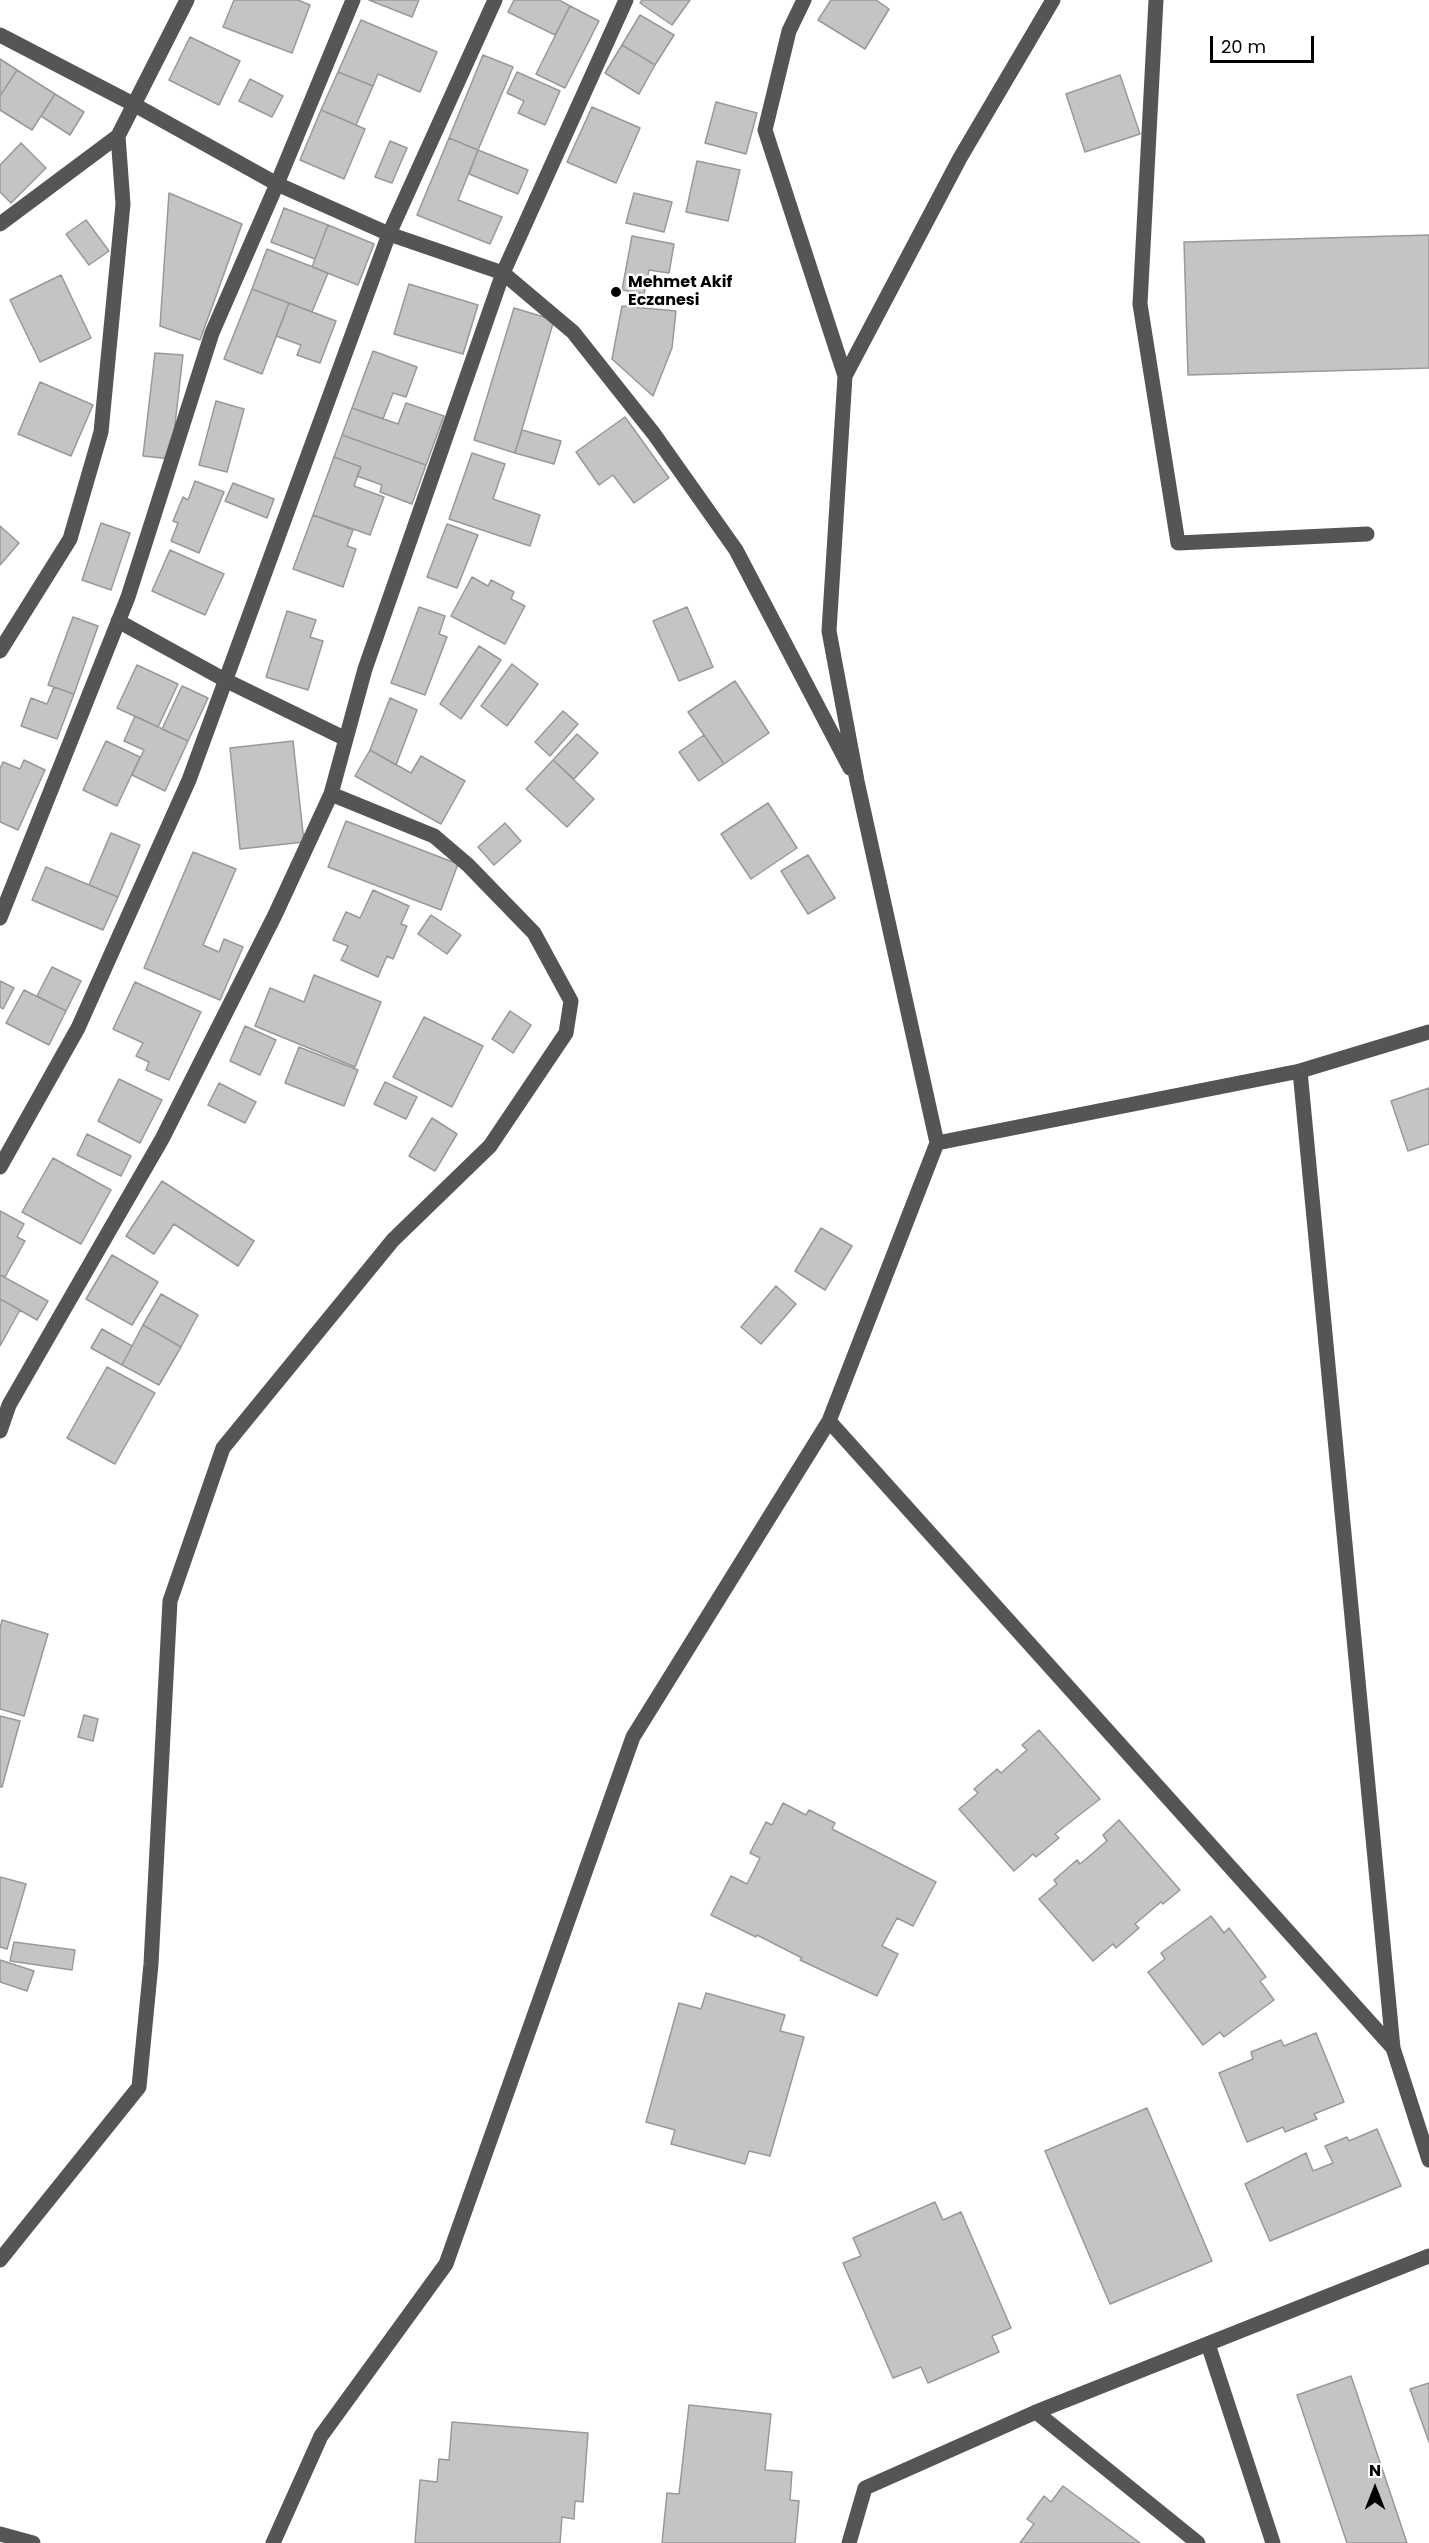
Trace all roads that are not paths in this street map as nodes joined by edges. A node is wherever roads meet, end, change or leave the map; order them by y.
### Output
1 (187, 0) edge
2 (352, 0) edge
3 (495, 0) edge
4 (626, 0) edge
5 (804, 0) edge
6 (1053, 0) edge
7 (1156, 0) edge
8 (0, 35) edge
9 (133, 104) junction
10 (118, 136) junction
11 (277, 184) junction
12 (0, 224) edge
13 (388, 234) junction
14 (503, 273) junction
15 (845, 375) junction
16 (1367, 534) dead end
17 (118, 621) junction
18 (0, 651) edge
19 (225, 680) junction
20 (346, 740) junction
21 (857, 782) junction
22 (331, 794) junction
23 (0, 918) edge
24 (1429, 1032) edge
25 (1300, 1071) junction
26 (937, 1143) junction
27 (0, 1167) edge
28 (829, 1421) junction
29 (0, 1431) edge
30 (1393, 2048) junction
31 (1429, 2160) edge
32 (1429, 2256) edge
33 (0, 2260) edge
34 (1208, 2344) junction
35 (1036, 2412) junction
36 (0, 2534) edge
37 (33, 2543) edge
38 (273, 2543) edge
39 (849, 2543) edge
40 (1198, 2543) edge
41 (1273, 2543) edge

1 - 9 street
2 - 11 street
3 - 13 street
4 - 14 street
5 - 15 street
6 - 15 street
7 - 16 street
8 - 9 street
9 - 10 street
9 - 11 street
10 - 12 street
10 - 18 street
11 - 13 street
11 - 17 street
13 - 14 street
13 - 19 street
14 - 20 street
14 - 21 street
15 - 21 street
17 - 19 street
17 - 23 street
19 - 20 street
19 - 27 street
20 - 22 street
21 - 26 street
22 - 29 street
22 - 33 street
24 - 25 street
25 - 26 street
25 - 30 street
26 - 28 street
28 - 30 street
28 - 38 street
30 - 31 street
32 - 34 street
34 - 35 street
34 - 41 street
35 - 39 street
35 - 40 street
36 - 37 street

